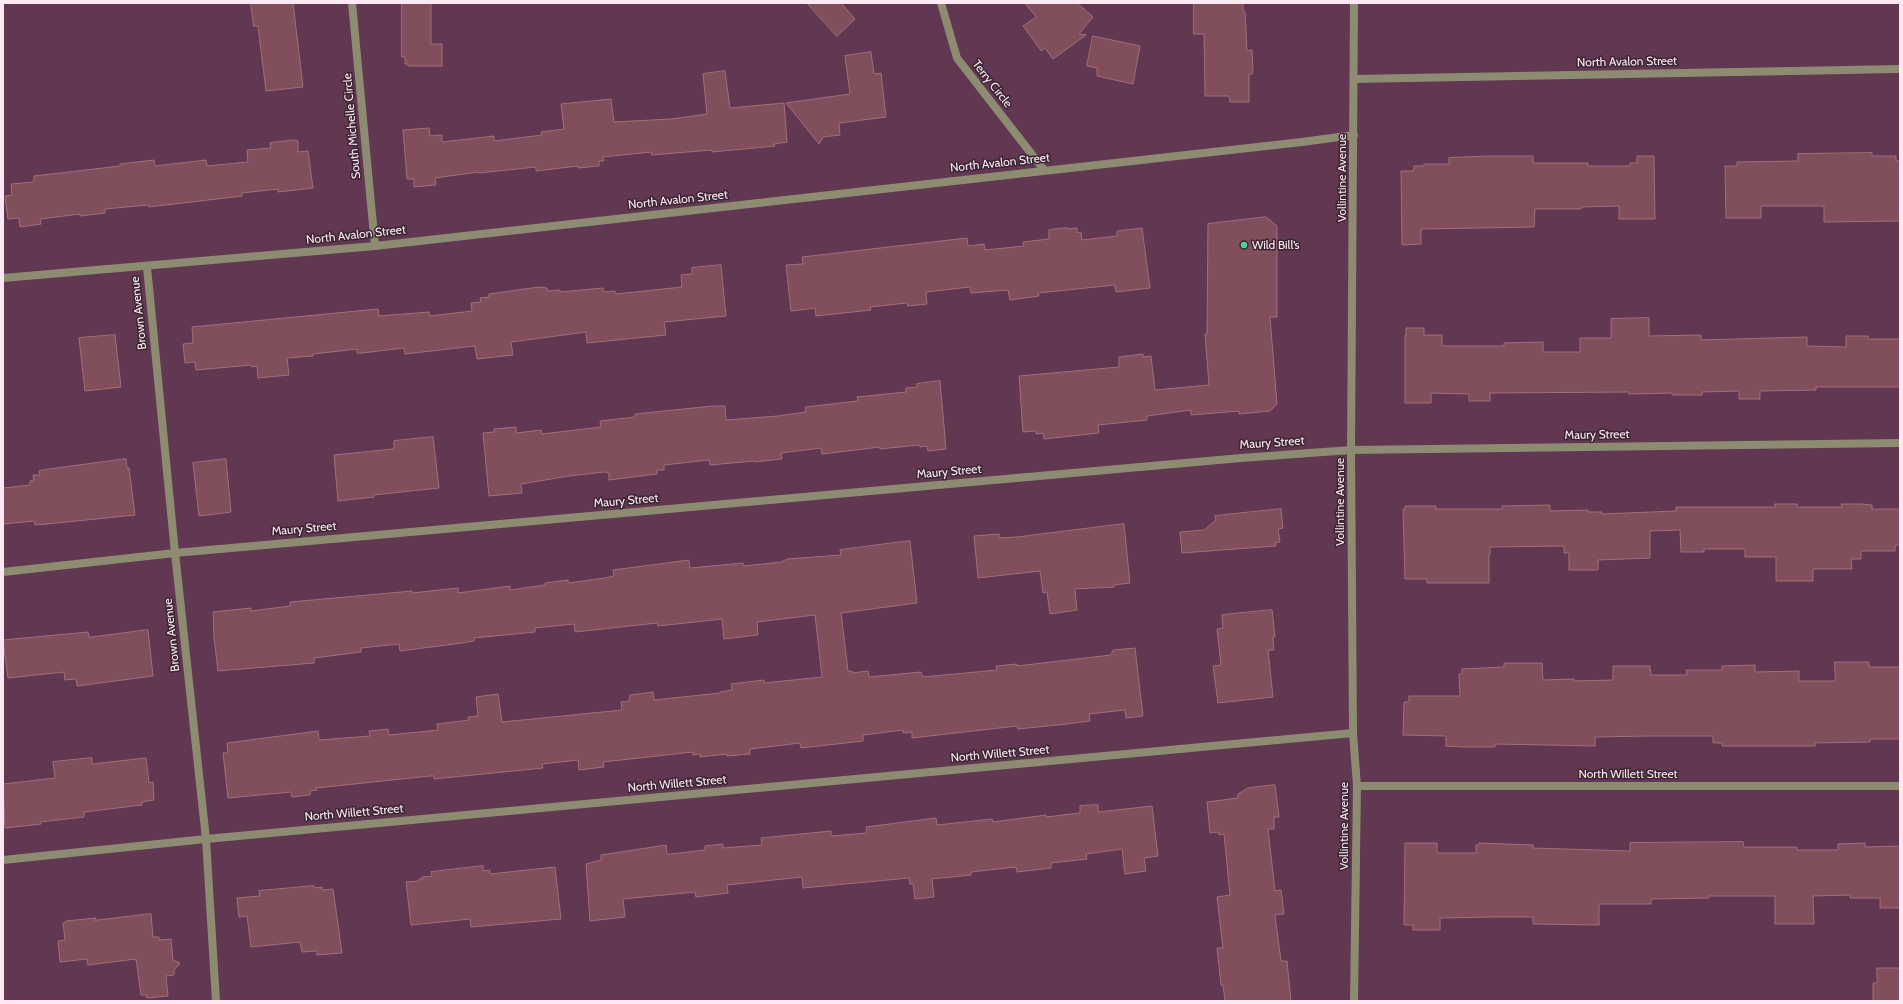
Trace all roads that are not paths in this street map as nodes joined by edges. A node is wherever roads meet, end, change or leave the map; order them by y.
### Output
1 (352, 3) edge
2 (941, 3) edge
3 (1354, 3) edge
4 (1900, 69) edge
5 (1354, 79) junction
6 (1354, 135) junction
7 (1044, 170) junction
8 (375, 246) junction
9 (147, 267) junction
10 (3, 278) edge
11 (1900, 443) edge
12 (1351, 450) junction
13 (175, 553) junction
14 (3, 572) edge
15 (1353, 733) junction
16 (1357, 786) junction
17 (1900, 786) edge
18 (206, 839) junction
19 (3, 860) edge
20 (216, 1001) edge
21 (1354, 1001) edge

1 - 8 street, South Michelle Circle
2 - 7 street, Terry Circle
3 - 5 street, Vollintine Avenue
4 - 5 street, North Avalon Street
5 - 6 street, Vollintine Avenue
6 - 7 street, North Avalon Street
6 - 12 street, Vollintine Avenue
7 - 8 street, North Avalon Street
8 - 9 street, North Avalon Street
9 - 10 street, North Avalon Street
9 - 13 street, Brown Avenue
11 - 12 street, Maury Street
12 - 13 street, Maury Street
12 - 15 street, Vollintine Avenue
13 - 14 street, Maury Street
13 - 18 street, Brown Avenue
15 - 16 street, Vollintine Avenue
15 - 18 street, North Willett Street
16 - 17 street, North Willett Street
16 - 21 street, Vollintine Avenue
18 - 19 street, North Willett Street
18 - 20 street, Brown Avenue

